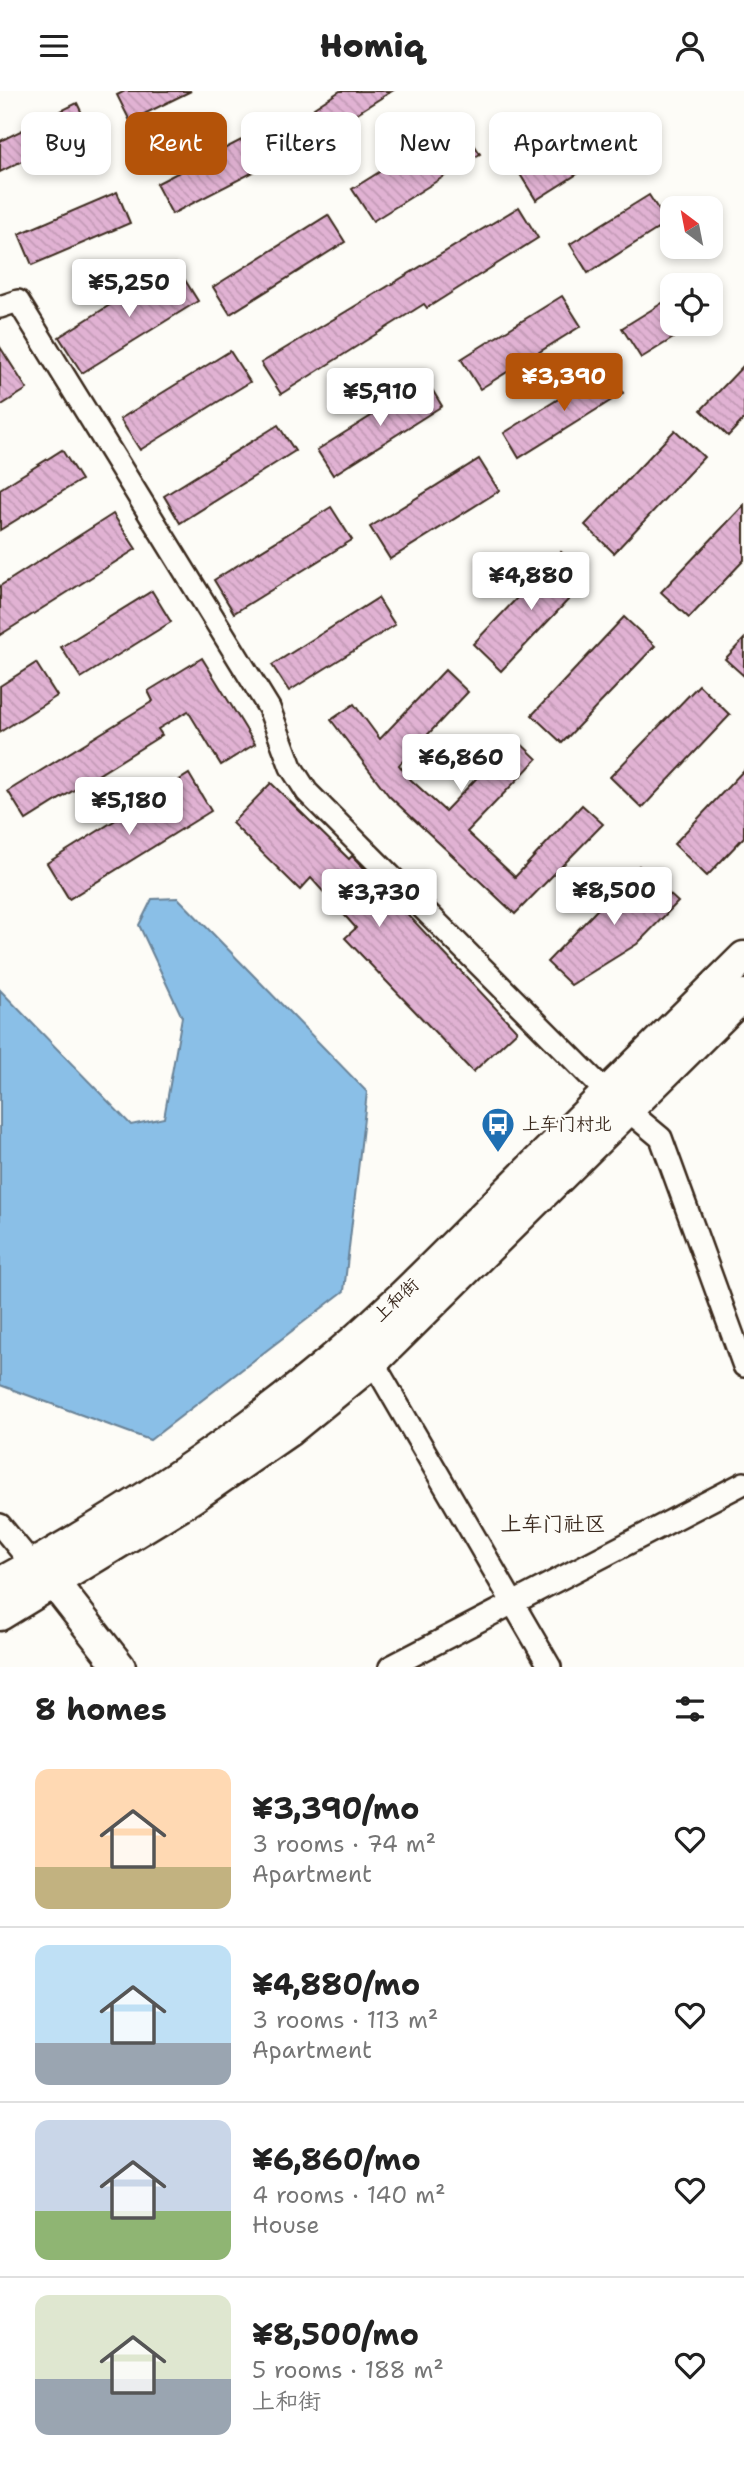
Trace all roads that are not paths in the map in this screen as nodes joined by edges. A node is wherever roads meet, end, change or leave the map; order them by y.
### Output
1 (0, 307) edge
2 (744, 957) edge
3 (744, 995) edge
4 (618, 1101) junction
5 (742, 1353) edge
6 (373, 1362) junction
7 (744, 1483) edge
8 (0, 1525) edge
9 (44, 1574) junction
10 (0, 1583) edge
11 (513, 1603) junction
12 (0, 1615) edge
13 (120, 1667) edge
14 (390, 1667) edge
15 (550, 1667) edge

1 - 4 street
2 - 4 street, 上和街
3 - 4 street, 上和街
4 - 5 street
4 - 6 street, 上和街
4 - 9 street, 上和街
6 - 9 street, 上和街
6 - 11 street
7 - 11 street
8 - 9 street
9 - 10 street, 上和街
9 - 12 street, 上和街
9 - 13 street
11 - 14 street
11 - 15 street

